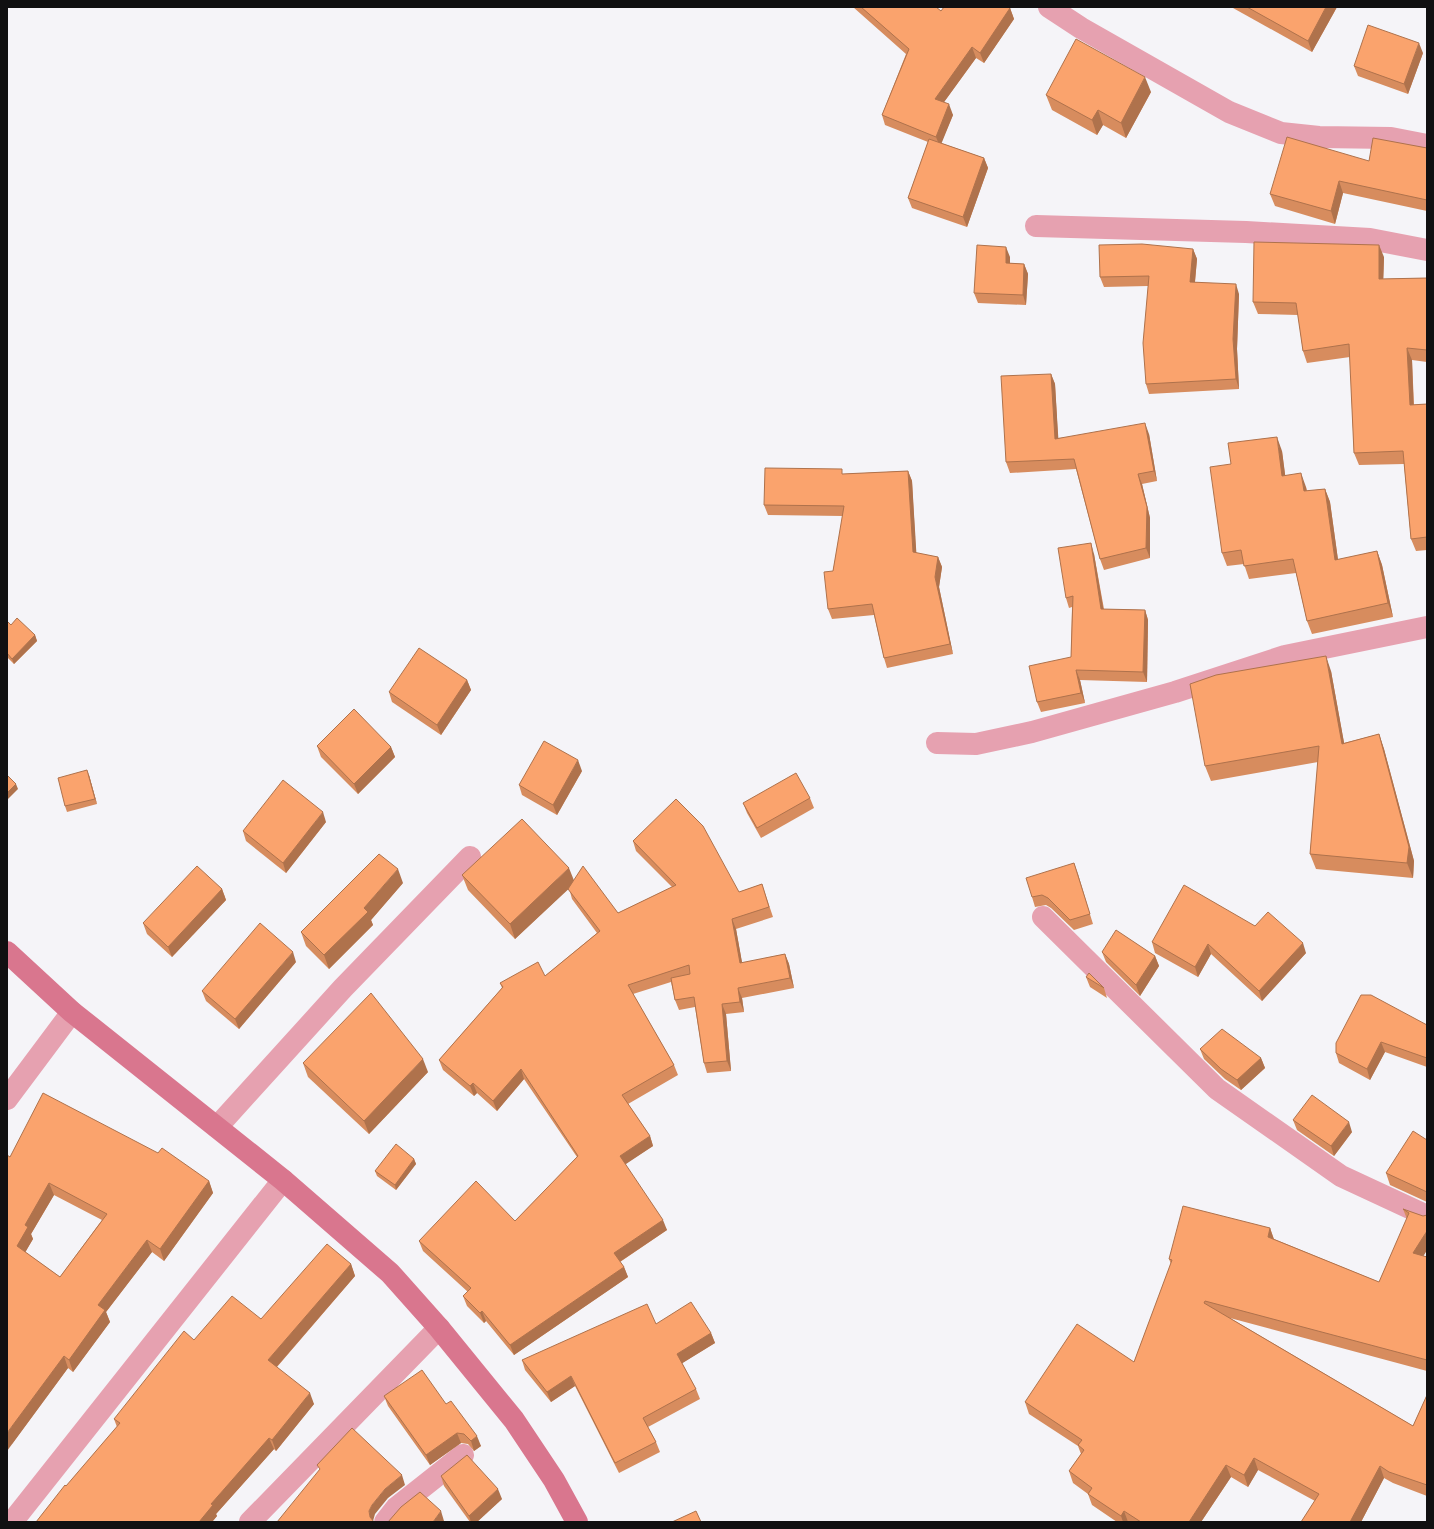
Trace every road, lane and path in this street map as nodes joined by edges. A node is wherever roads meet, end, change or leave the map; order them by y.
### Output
1 (1049, 7) edge
2 (1427, 145) edge
3 (1036, 226) dead end
4 (1427, 250) edge
5 (1427, 626) edge
6 (937, 743) dead end
7 (470, 857) dead end
8 (1043, 917) dead end
9 (7, 952) edge
10 (72, 1012) junction
11 (7, 1099) edge
12 (217, 1127) junction
13 (283, 1180) junction
14 (1427, 1216) edge
15 (439, 1328) junction
16 (463, 1455) dead end
17 (12, 1522) edge
18 (250, 1522) edge
19 (385, 1522) edge
20 (577, 1522) edge

1 - 2 street
3 - 4 street
5 - 6 street
7 - 12 street
8 - 14 street
9 - 10 main road
10 - 11 street
10 - 12 main road
12 - 13 main road
13 - 15 main road
13 - 17 street
15 - 18 street
15 - 20 main road
16 - 19 street

